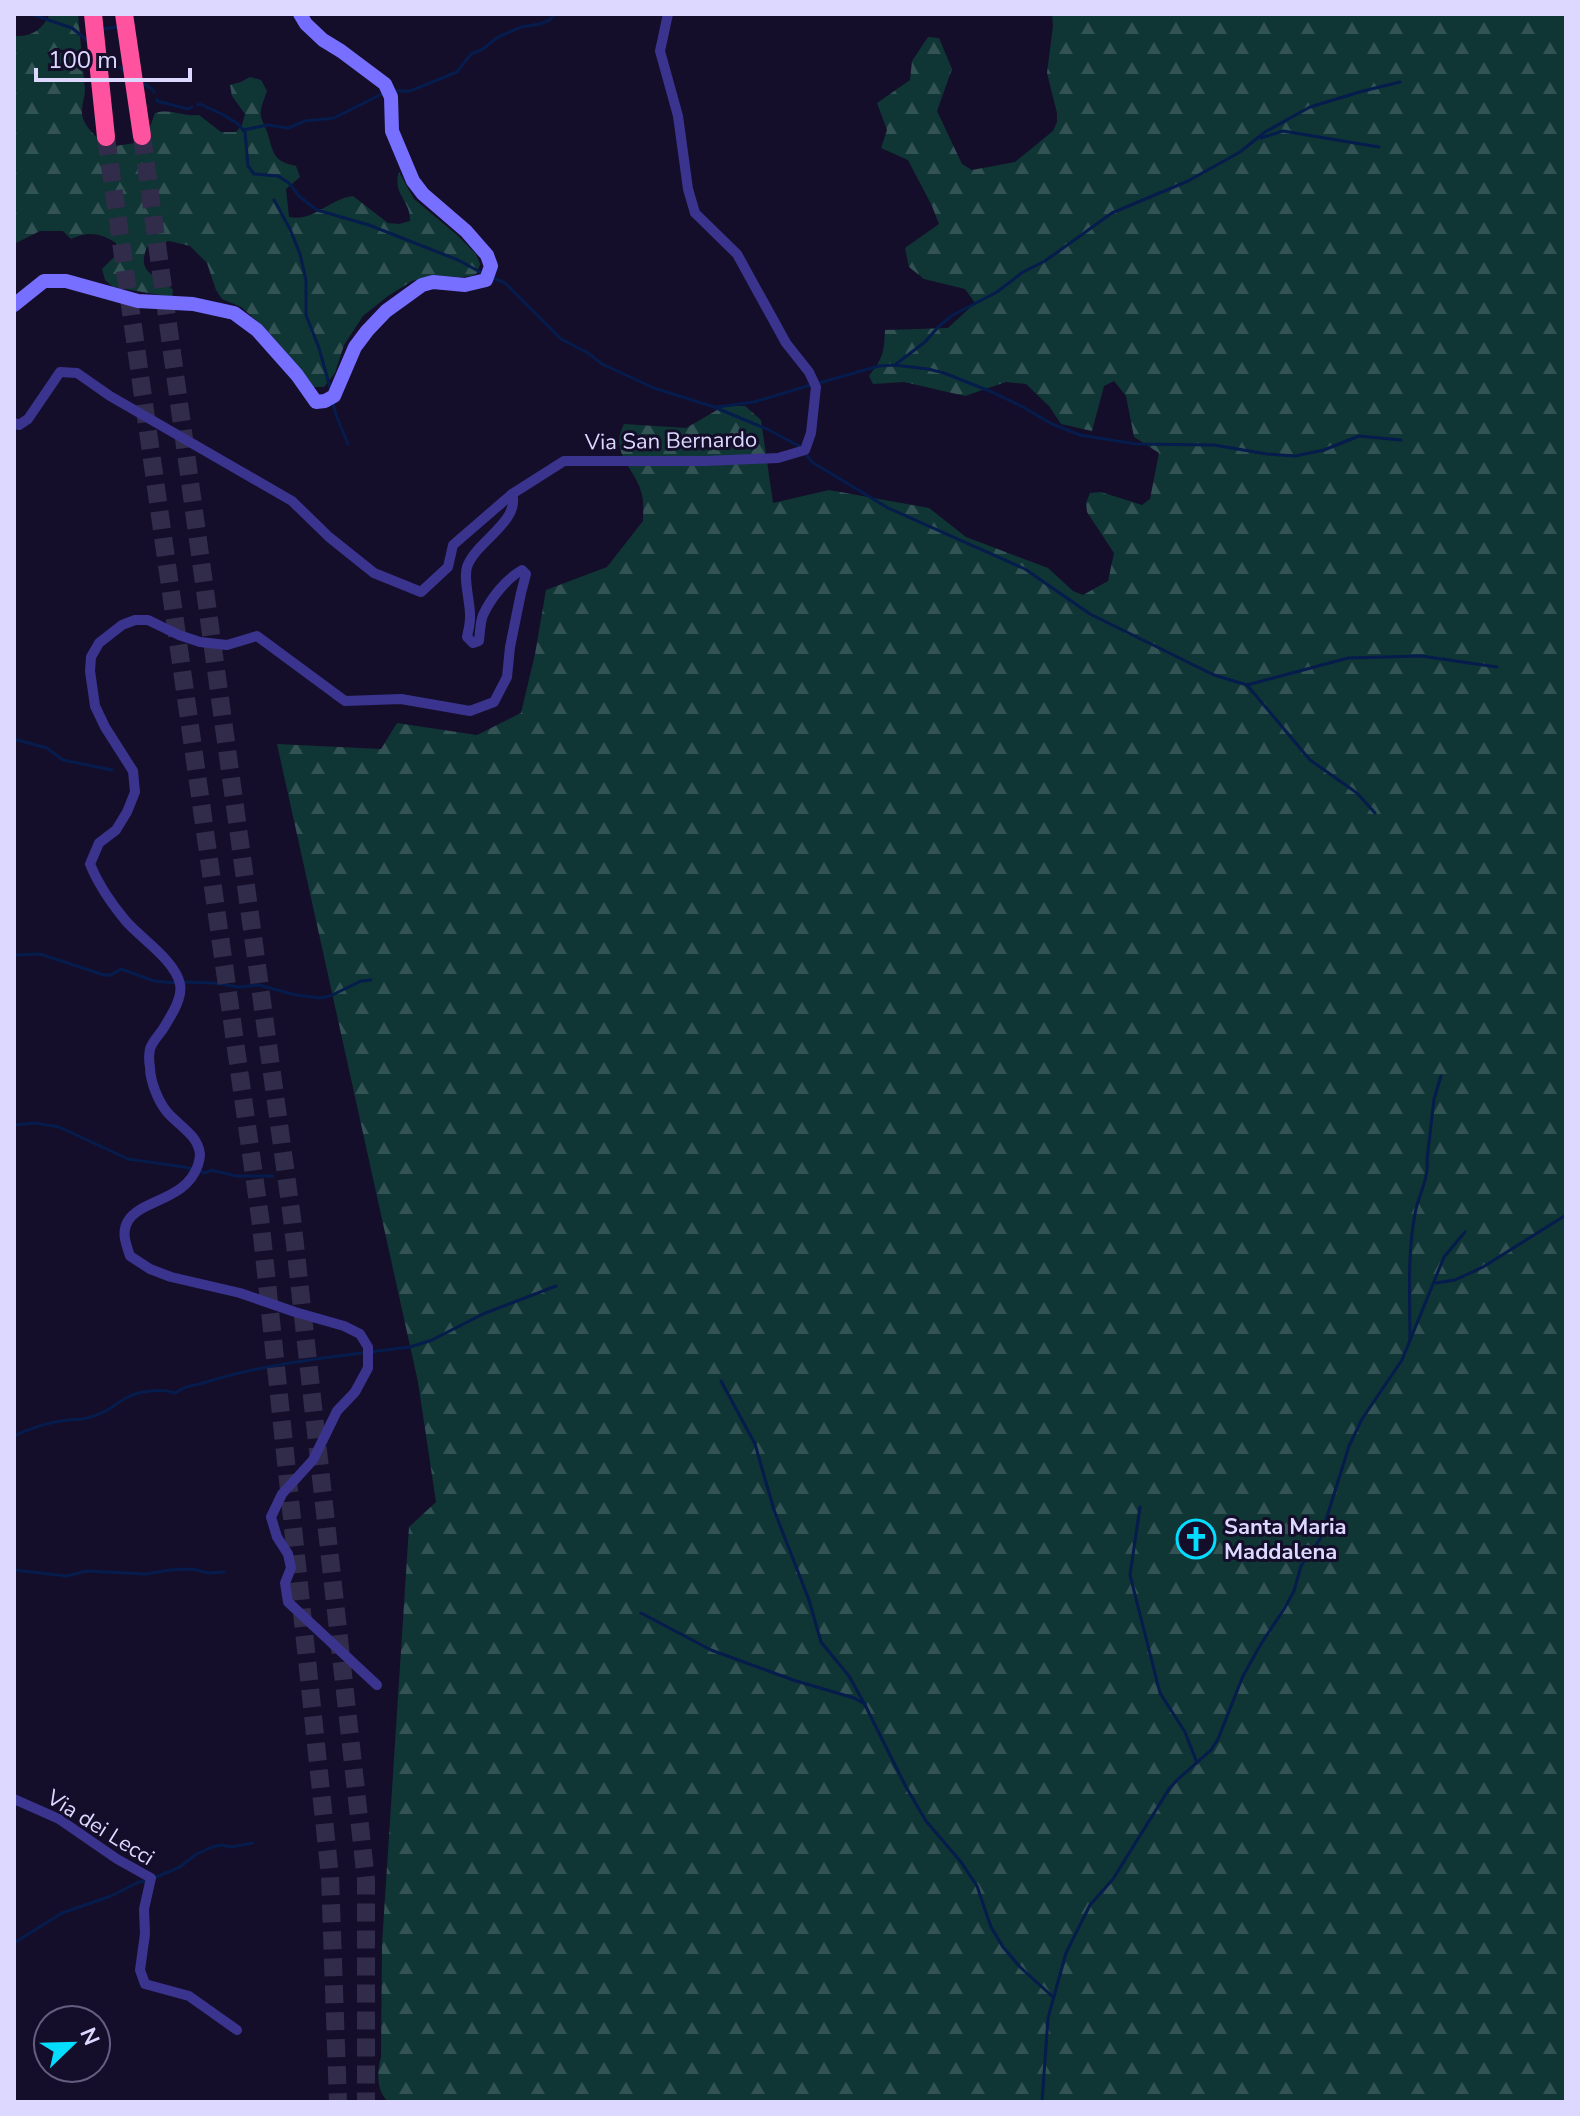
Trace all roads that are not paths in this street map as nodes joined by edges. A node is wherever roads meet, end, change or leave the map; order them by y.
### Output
1 (93, 14) edge
2 (124, 14) edge
3 (300, 14) edge
4 (668, 14) edge
5 (142, 136) tunnel mouth
6 (106, 137) tunnel mouth
7 (14, 305) edge
8 (14, 423) edge
9 (512, 494) junction
10 (377, 1685) dead end
11 (14, 1799) edge
12 (237, 2030) dead end

1 - 6 highway
2 - 5 highway
3 - 7 street
4 - 9 street, Via San Bernardo
8 - 9 street, Via San Bernardo
9 - 10 street
11 - 12 street, Via dei Lecci

